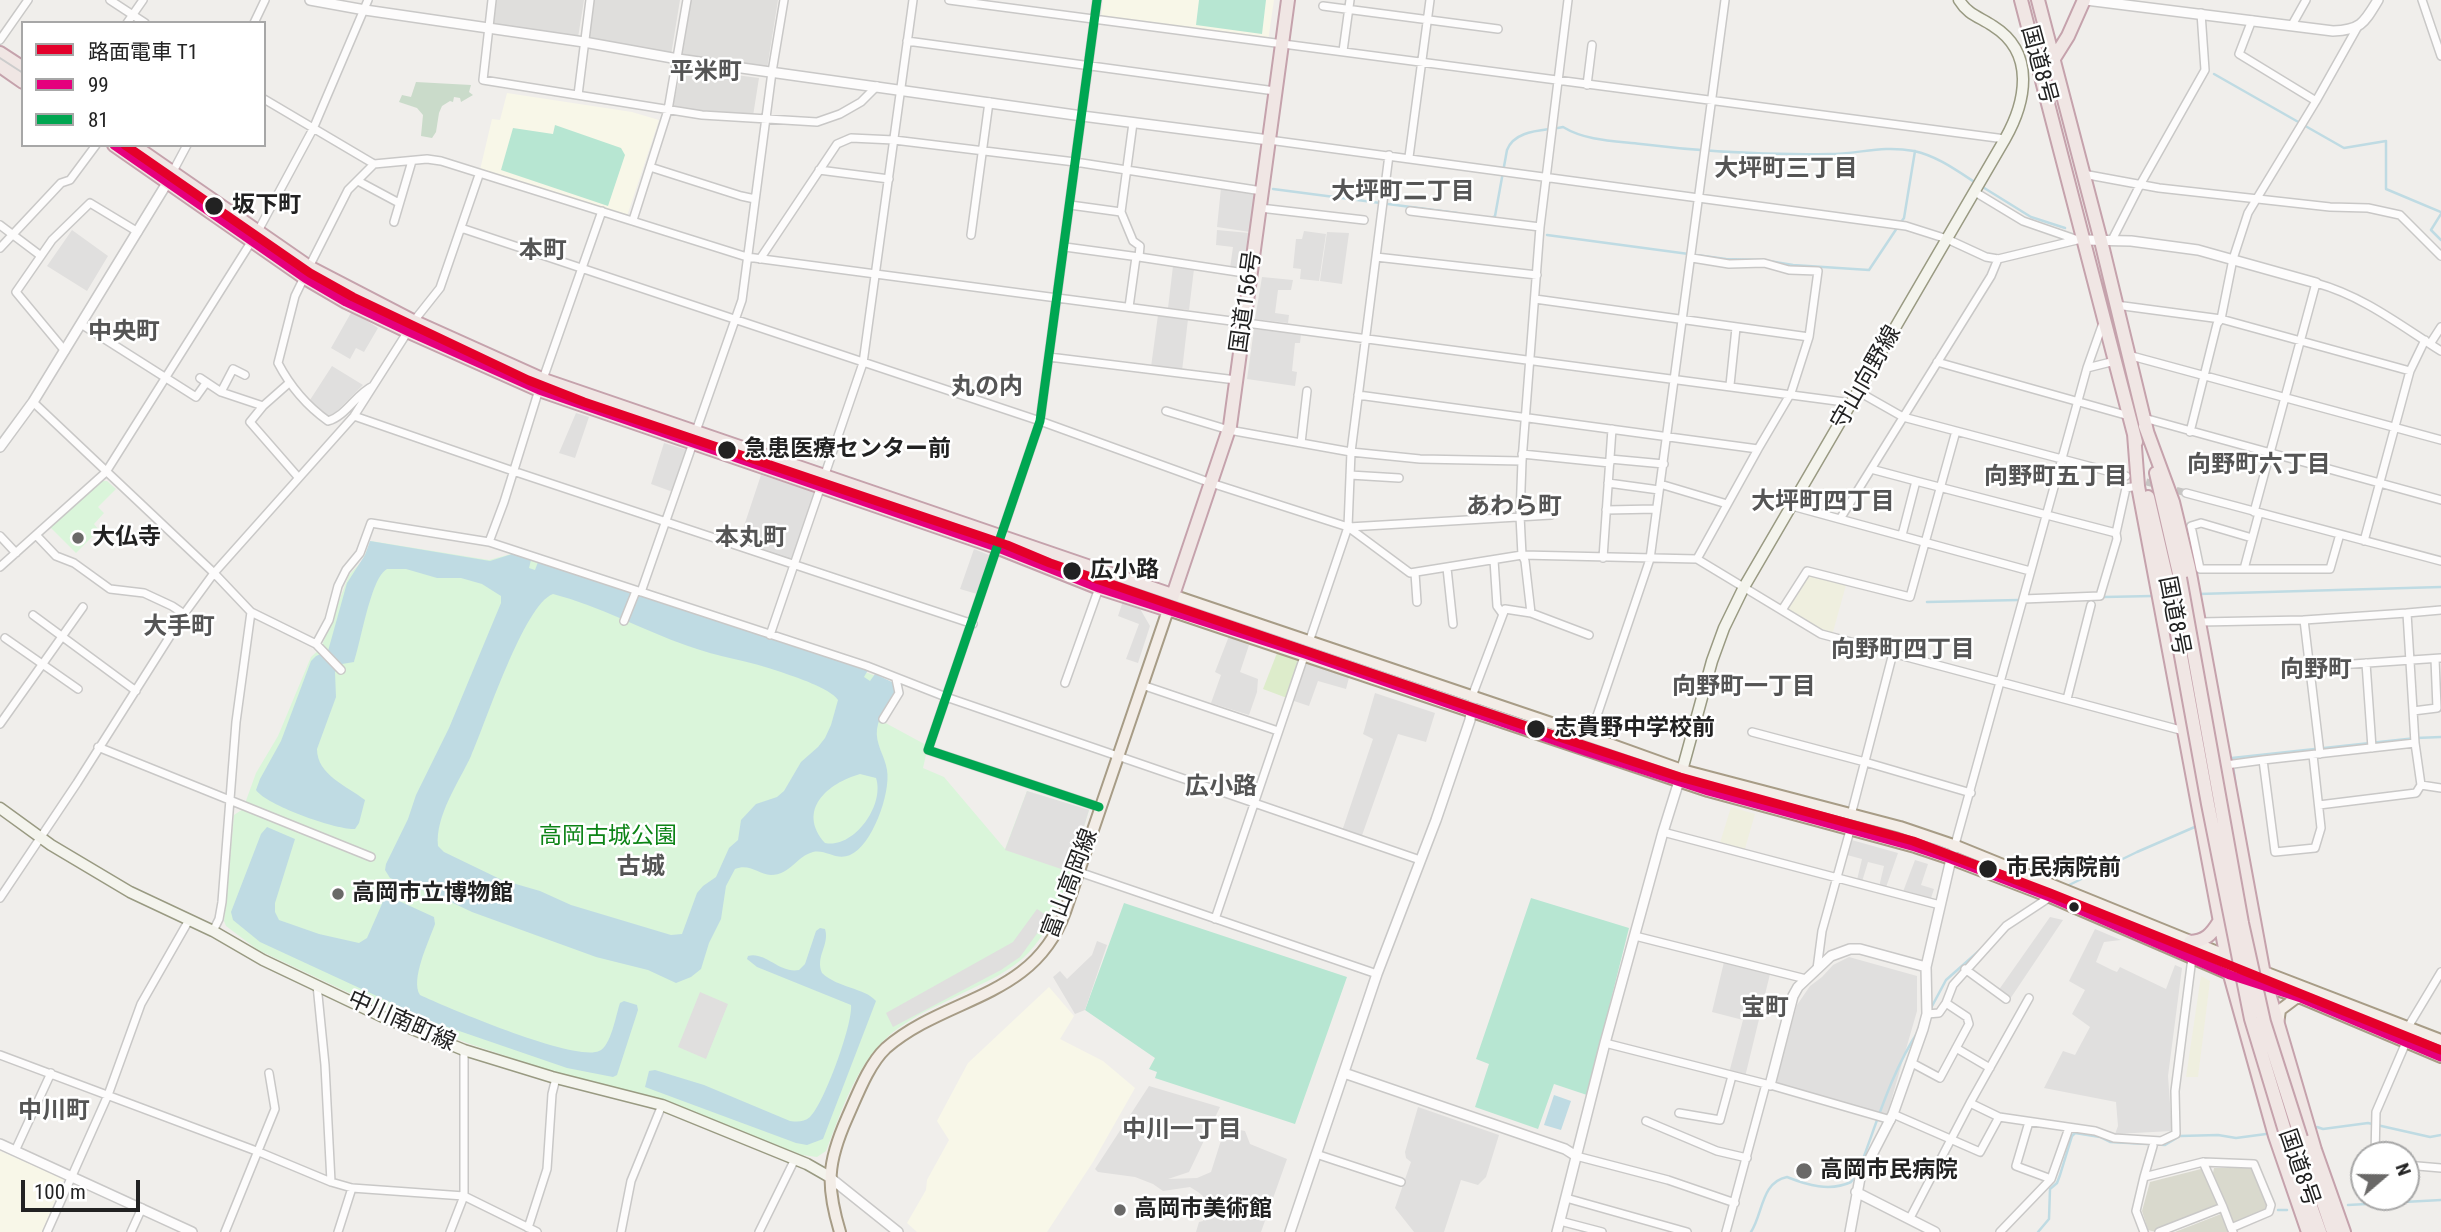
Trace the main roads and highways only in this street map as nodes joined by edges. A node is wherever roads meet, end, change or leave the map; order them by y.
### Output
1 (1288, 0) edge
2 (1959, 0) edge
3 (2021, 0) edge
4 (2038, 0) edge
5 (2085, 0) edge
6 (0, 53) edge
7 (2053, 60) junction
8 (0, 67) edge
9 (21, 67) edge
10 (21, 81) edge
11 (117, 147) edge
12 (136, 147) edge
13 (169, 178) junction
14 (2144, 422) junction
15 (2134, 434) junction
16 (998, 542) junction
17 (2173, 579) junction
18 (1172, 595) junction
19 (1168, 610) junction
20 (1682, 770) junction
21 (1679, 782) junction
22 (0, 808) edge
23 (2219, 922) junction
24 (2190, 942) junction
25 (2226, 956) junction
26 (2263, 971) junction
27 (2230, 975) junction
28 (2267, 987) junction
29 (2301, 998) junction
30 (2277, 1025) junction
31 (2441, 1040) edge
32 (2441, 1057) edge
33 (2295, 1140) junction
34 (828, 1176) junction
35 (2309, 1231) edge
36 (840, 1232) edge
37 (2333, 1232) edge
38 (2344, 1232) edge

1 - 18 highway, 国道156号
2 - 20 main road, 守山向野線
3 - 15 highway, 国道8号
4 - 7 highway, 国道8号
5 - 7 highway
6 - 9 highway
7 - 14 highway, 国道8号
8 - 10 highway
11 - 13 highway
12 - 13 highway
13 - 16 highway
14 - 17 highway, 国道8号
14 - 26 highway
15 - 17 highway, 国道8号
15 - 23 highway
16 - 18 highway
16 - 19 highway
17 - 33 highway, 国道8号, bridge
18 - 19 highway, 国道156号
18 - 20 main road
19 - 21 main road
19 - 34 main road, 富山高岡線
20 - 21 main road, 守山向野線
20 - 24 main road
21 - 27 main road
22 - 34 main road, 中川南町線
23 - 24 highway
23 - 25 highway
24 - 25 main road
25 - 26 main road
25 - 27 highway
26 - 28 highway
26 - 31 main road
27 - 28 main road
27 - 35 highway
28 - 29 main road
28 - 30 highway
29 - 30 main road
29 - 32 main road
30 - 38 highway
33 - 35 highway, 国道8号
33 - 37 highway, 国道8号
34 - 36 main road, 富山高岡線

